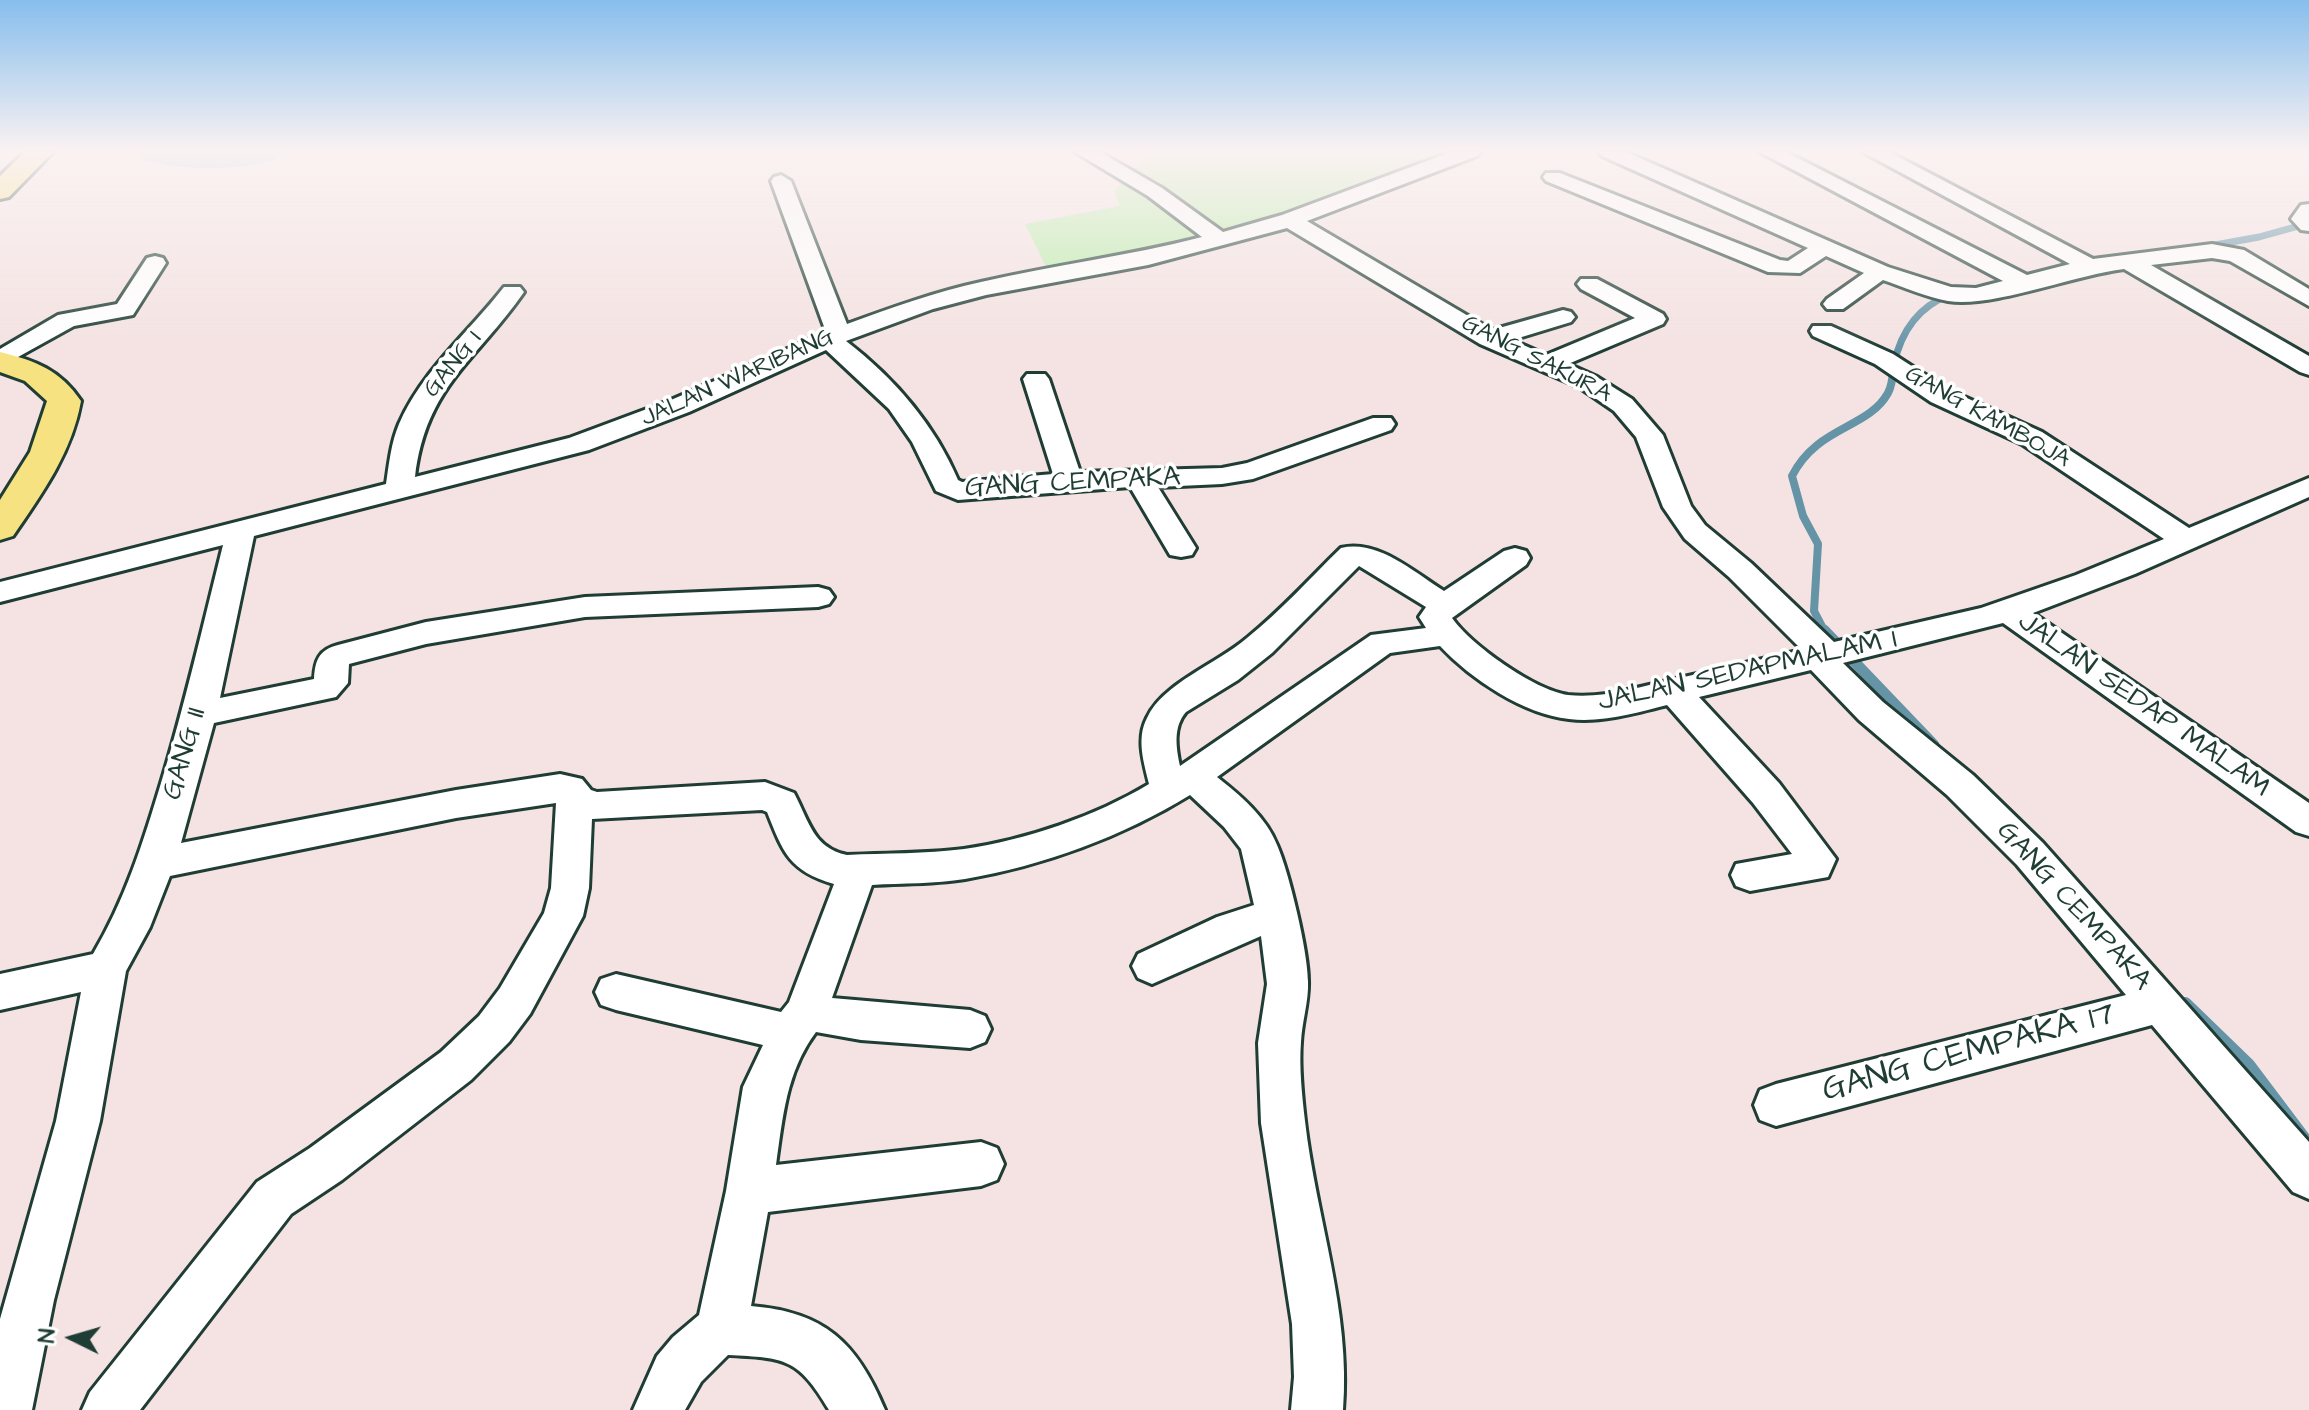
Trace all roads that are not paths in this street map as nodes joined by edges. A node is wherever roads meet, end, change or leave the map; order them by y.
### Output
1 (794, 218) edge
2 (1190, 218) edge
3 (1296, 218) edge
4 (1654, 218) edge
5 (1759, 218) edge
6 (1897, 218) edge
7 (1999, 218) edge
8 (1290, 220) junction
9 (1220, 240) junction
10 (1826, 247) junction
11 (2127, 261) junction
12 (155, 263) dead end
13 (2086, 263) junction
14 (1880, 272) junction
15 (2018, 280) junction
16 (1589, 284) dead end
17 (512, 292) dead end
18 (2309, 299) edge
19 (1835, 304) dead end
20 (1563, 317) dead end
21 (1822, 331) dead end
22 (834, 337) junction
23 (1489, 339) junction
24 (0, 360) edge
25 (1546, 364) junction
26 (2309, 367) edge
27 (1036, 379) dead end
28 (1382, 424) dead end
29 (1139, 479) junction
30 (1069, 481) junction
31 (2309, 487) edge
32 (399, 492) junction
33 (0, 528) edge
34 (241, 530) junction
35 (2186, 540) junction
36 (1181, 548) dead end
37 (1515, 558) dead end
38 (0, 592) edge
39 (818, 597) dead end
40 (2008, 611) junction
41 (1445, 619) junction
42 (1834, 654) junction
43 (1674, 691) junction
44 (199, 714) junction
45 (1181, 783) junction
46 (574, 798) junction
47 (2309, 822) edge
48 (156, 863) junction
49 (858, 871) junction
50 (1750, 875) dead end
51 (1275, 915) junction
52 (1152, 966) dead end
53 (106, 969) junction
54 (0, 992) edge
55 (616, 992) dead end
56 (2161, 1004) junction
57 (798, 1023) junction
58 (970, 1029) dead end
59 (1776, 1105) dead end
60 (981, 1164) dead end
61 (2309, 1176) edge
62 (749, 1191) junction
63 (721, 1330) junction
64 (6, 1410) edge
65 (108, 1410) edge
66 (659, 1410) edge
67 (859, 1410) edge
68 (1317, 1410) edge

1 - 22 street
2 - 9 street
3 - 8 street, JALAN WARIBANG
4 - 10 street
5 - 10 street
6 - 15 street
7 - 13 street
8 - 9 street, JALAN WARIBANG
8 - 23 street, GANG SAKURA
9 - 22 street, JALAN WARIBANG
10 - 14 street
11 - 13 street
11 - 18 street
11 - 26 street
12 - 24 street
13 - 15 street
14 - 15 street
14 - 19 street
16 - 25 street
17 - 32 street, GANG I
20 - 23 street
21 - 35 street, GANG KAMBOJA
22 - 30 street, GANG CEMPAKA
22 - 32 street, JALAN WARIBANG
23 - 25 street, GANG SAKURA
24 - 33 main road
25 - 42 street, GANG SAKURA
27 - 30 street
28 - 29 street, GANG CEMPAKA
29 - 30 street, GANG CEMPAKA
29 - 36 street
31 - 35 street, JALAN SEDAP MALAM
32 - 34 street, JALAN WARIBANG
34 - 38 street, JALAN WARIBANG
34 - 44 street, GANG II
35 - 40 street, JALAN SEDAP MALAM
37 - 41 street
39 - 44 street
40 - 42 street, JALAN SEDAPMALAM I
40 - 47 street, JALAN SEDAP MALAM
41 - 43 street, JALAN SEDAPMALAM I
41 - 45 street
41 - 45 street, JALAN SEDAPMALAM I
42 - 43 street, JALAN SEDAPMALAM I
42 - 56 street, GANG CEMPAKA
43 - 50 street
44 - 48 street, GANG II
45 - 49 street
45 - 51 street
46 - 48 street
46 - 49 street
46 - 65 street
48 - 53 street, GANG II
49 - 57 street
51 - 52 street
51 - 68 street
53 - 54 street
53 - 64 street, GANG II
55 - 57 street
56 - 59 street, GANG CEMPAKA 17
56 - 61 street, GANG CEMPAKA
57 - 58 street
57 - 62 street
60 - 62 street
62 - 63 street
63 - 66 street
63 - 67 street

